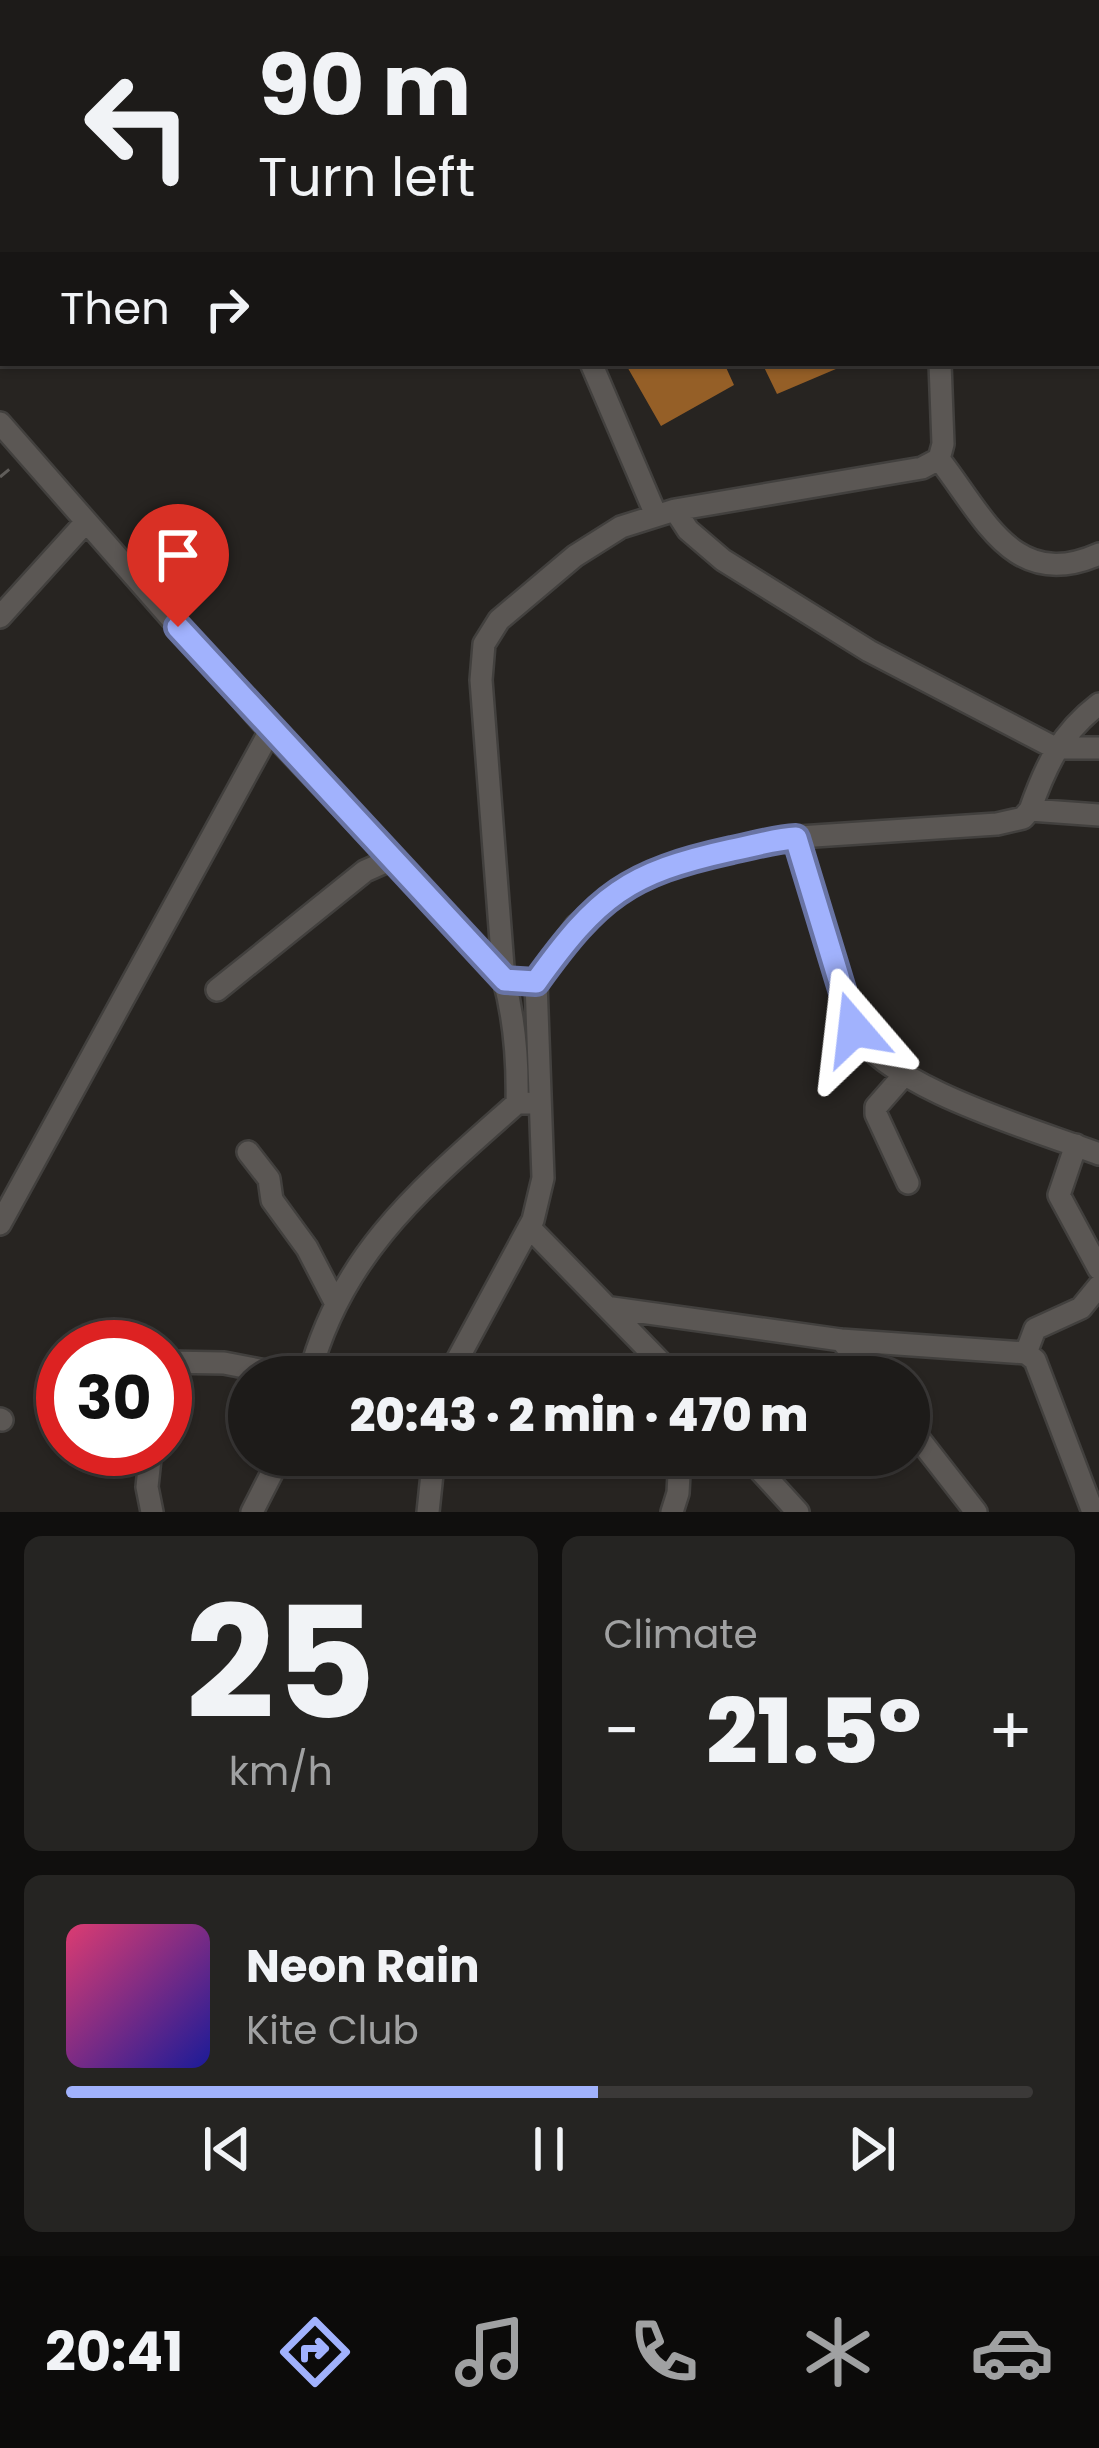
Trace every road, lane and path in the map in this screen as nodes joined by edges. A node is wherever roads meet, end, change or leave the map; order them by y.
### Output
1 (592, 366) edge
2 (940, 366) edge
3 (0, 423) edge
4 (939, 459) junction
5 (665, 513) junction
6 (85, 523) junction
7 (1099, 554) edge
8 (0, 617) edge
9 (1099, 704) edge
10 (270, 730) junction
11 (1055, 748) junction
12 (1099, 748) edge
13 (1030, 810) junction
14 (1099, 815) edge
15 (796, 838) junction
16 (392, 860) junction
17 (505, 980) junction
18 (536, 982) junction
19 (217, 990) dead end
20 (904, 1075) junction
21 (529, 1103) junction
22 (1076, 1145) junction
23 (248, 1152) dead end
24 (1099, 1154) edge
25 (908, 1183) dead end
26 (0, 1224) edge
27 (529, 1227) junction
28 (1099, 1269) edge
29 (1099, 1286) edge
30 (335, 1302) junction
31 (612, 1308) junction
32 (842, 1340) junction
33 (1026, 1352) junction
34 (314, 1356) edge
35 (459, 1356) edge
36 (656, 1356) edge
37 (855, 1356) edge
38 (192, 1362) edge
39 (228, 1364) edge
40 (930, 1453) edge
41 (148, 1476) edge
42 (270, 1476) edge
43 (432, 1476) edge
44 (679, 1476) edge
45 (765, 1476) edge
46 (152, 1512) edge
47 (252, 1512) edge
48 (428, 1512) edge
49 (672, 1512) edge
50 (798, 1512) edge
51 (976, 1512) edge
52 (1094, 1512) edge

1 - 5 street
2 - 4 street
3 - 6 street
4 - 5 street
4 - 7 street
5 - 11 street
5 - 17 street
6 - 8 street
6 - 10 street
9 - 11 street
10 - 16 street
10 - 26 street
11 - 12 street
11 - 13 street
13 - 14 street
13 - 15 street
15 - 18 street
15 - 20 street
16 - 17 street
16 - 19 street
17 - 18 street
17 - 21 street
18 - 21 street
20 - 22 street
20 - 25 street
21 - 27 street
21 - 30 street
22 - 24 street
22 - 28 street
23 - 30 street
27 - 31 street
27 - 35 street
29 - 33 street
30 - 34 street
31 - 32 street
31 - 36 street
32 - 33 street
32 - 37 street
33 - 52 street
38 - 39 street
40 - 51 street
41 - 46 street
42 - 47 street
43 - 48 street
44 - 49 street
45 - 50 street

